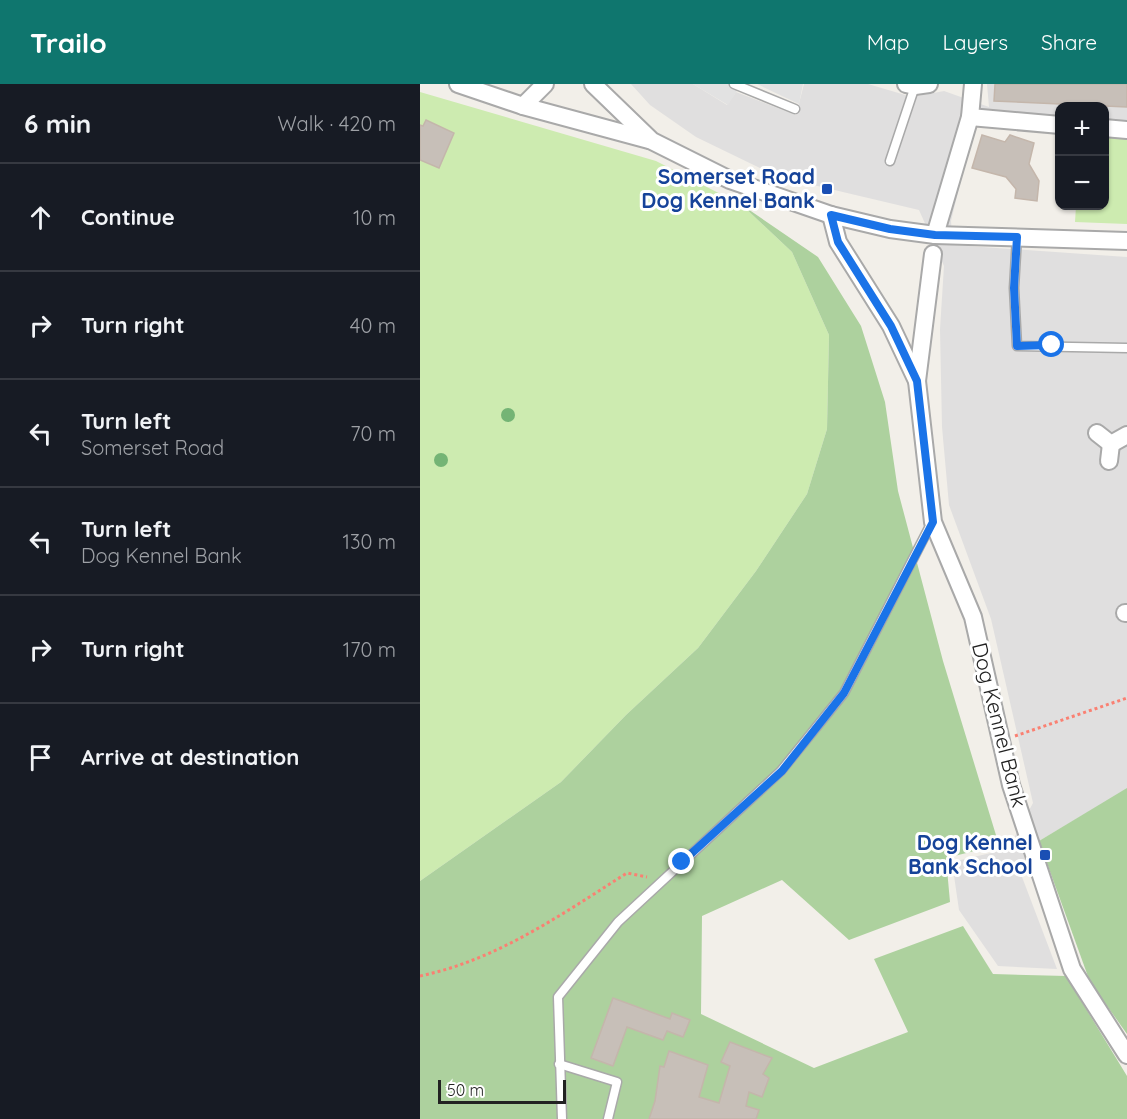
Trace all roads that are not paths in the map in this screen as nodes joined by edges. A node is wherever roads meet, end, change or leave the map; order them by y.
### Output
1 (458, 84) edge
2 (545, 84) edge
3 (593, 84) edge
4 (734, 84) edge
5 (973, 84) edge
6 (917, 85) edge
7 (524, 106) junction
8 (795, 109) dead end
9 (970, 117) junction
10 (1055, 124) edge
11 (1109, 128) edge
12 (1127, 130) edge
13 (652, 141) junction
14 (890, 160) dead end
15 (831, 215) junction
16 (935, 235) junction
17 (1017, 237) junction
18 (1127, 241) edge
19 (933, 254) dead end
20 (1127, 348) edge
21 (917, 381) junction
22 (1097, 433) dead end
23 (1127, 435) edge
24 (933, 522) junction
25 (1127, 1055) edge
26 (559, 1064) junction
27 (562, 1119) edge
28 (608, 1119) edge

1 - 7 street
2 - 7 street
3 - 13 street
4 - 8 lane
5 - 9 street
6 - 14 lane
7 - 13 street
9 - 10 street
9 - 16 street
11 - 12 street
13 - 15 street
15 - 16 street
15 - 21 street, Dog Kennel Bank
16 - 17 street
17 - 18 street
17 - 20 lane
19 - 21 street, Dog Kennel Bank
21 - 24 street, Dog Kennel Bank
22 - 23 street
24 - 25 street, Dog Kennel Bank
24 - 26 lane
26 - 27 lane
26 - 28 lane

